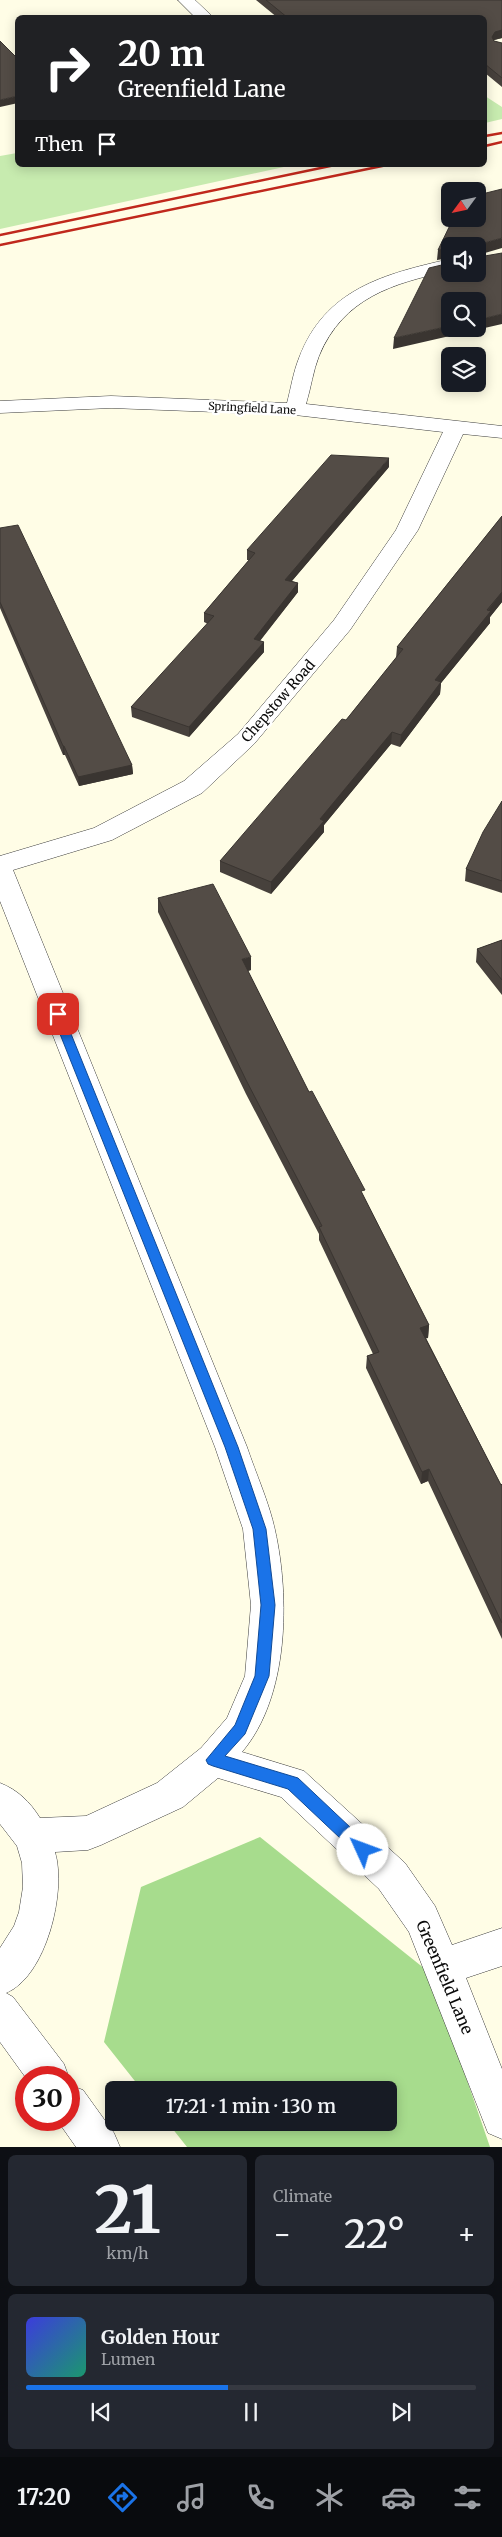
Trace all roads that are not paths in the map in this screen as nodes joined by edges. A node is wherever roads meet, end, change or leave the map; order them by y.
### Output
1 (186, 0) edge
2 (203, 15) edge
3 (441, 268) edge
4 (0, 407) edge
5 (295, 409) junction
6 (456, 426) junction
7 (502, 432) edge
8 (0, 865) edge
9 (0, 869) edge
10 (213, 1760) junction
11 (0, 1800) edge
12 (31, 1836) junction
13 (502, 1946) edge
14 (443, 1967) junction
15 (0, 1977) edge
16 (0, 2010) edge
17 (41, 2066) edge
18 (80, 2119) edge
19 (502, 2119) edge
20 (100, 2147) edge

1 - 2 street
3 - 5 street
4 - 5 street, Springfield Lane
5 - 6 street, Springfield Lane
6 - 7 street, Springfield Lane
6 - 8 street, Chepstow Road
9 - 10 street
10 - 12 street
10 - 14 street, Greenfield Lane
11 - 12 street
12 - 15 street
13 - 14 street
14 - 19 street, Greenfield Lane
16 - 17 street
18 - 20 street

